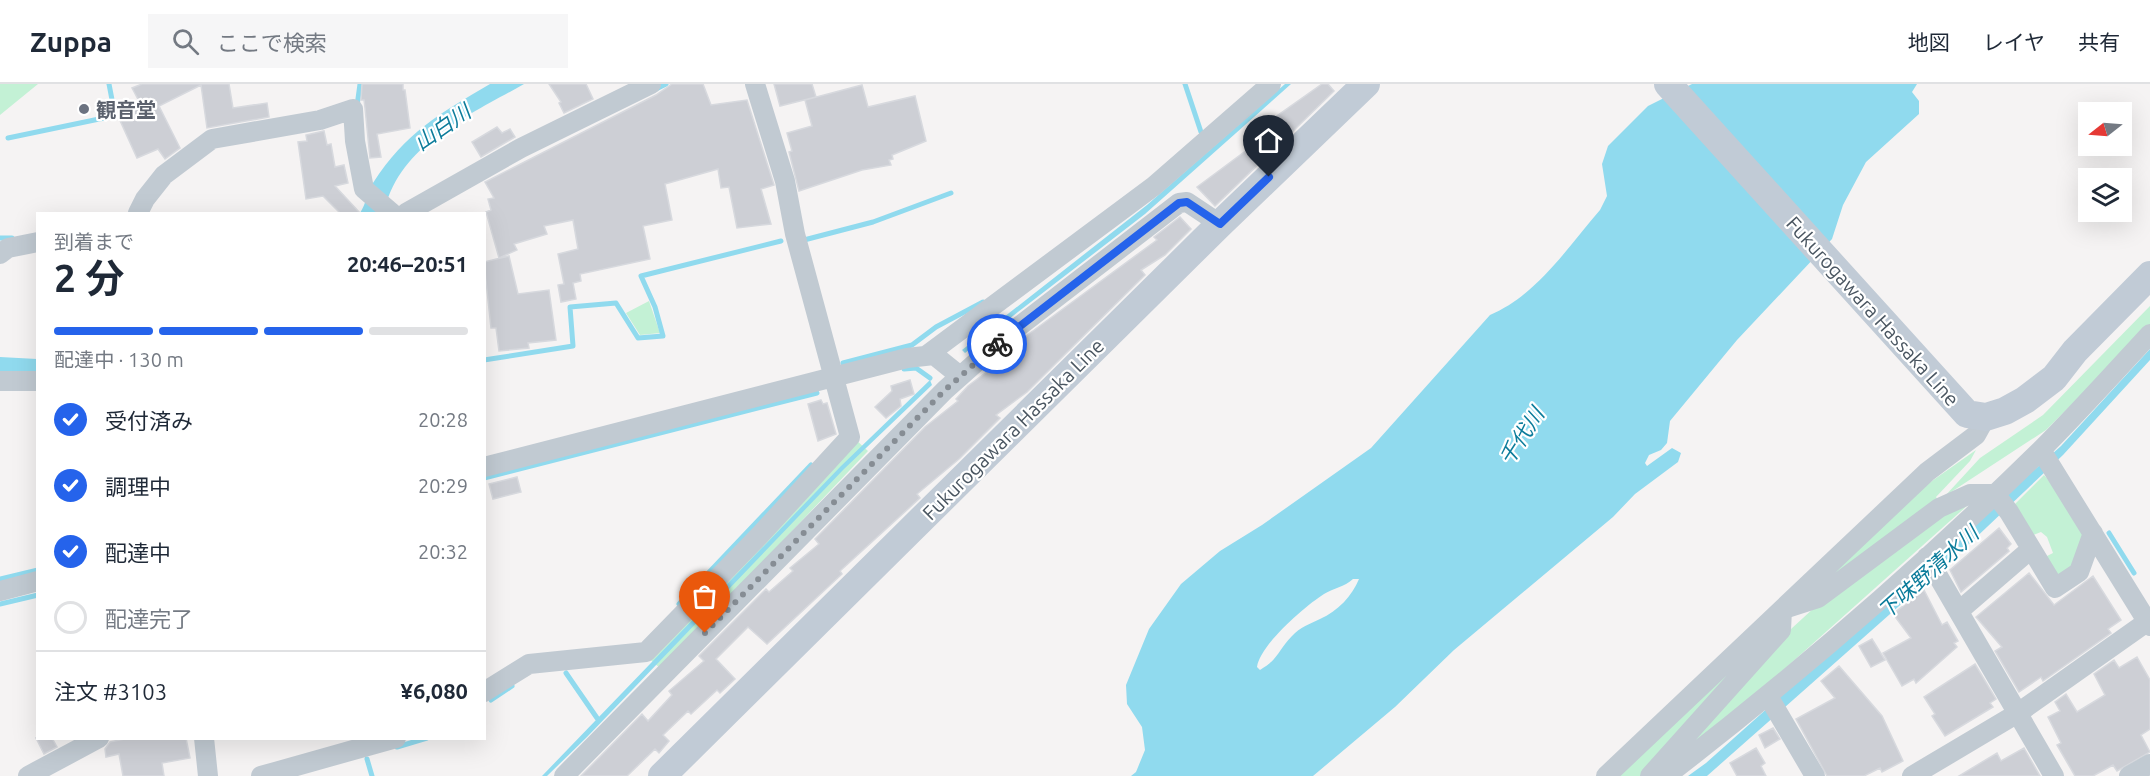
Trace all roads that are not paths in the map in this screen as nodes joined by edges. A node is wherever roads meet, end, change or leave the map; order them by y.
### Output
1 (651, 84) edge
2 (755, 84) edge
3 (1271, 84) edge
4 (1366, 84) edge
5 (1668, 84) edge
6 (138, 212) edge
7 (391, 212) edge
8 (408, 212) edge
9 (1220, 224) junction
10 (36, 243) edge
11 (0, 254) edge
12 (2150, 275) edge
13 (2150, 334) edge
14 (927, 355) junction
15 (834, 375) junction
16 (960, 376) junction
17 (0, 381) edge
18 (36, 381) edge
19 (1977, 416) junction
20 (2042, 450) junction
21 (486, 466) edge
22 (1995, 494) junction
23 (2093, 533) junction
24 (2031, 549) junction
25 (1927, 557) junction
26 (36, 582) edge
27 (0, 591) edge
28 (1782, 610) junction
29 (1959, 611) junction
30 (2149, 624) edge
31 (486, 691) edge
32 (1768, 696) junction
33 (2018, 713) junction
34 (95, 740) edge
35 (204, 740) edge
36 (389, 740) edge
37 (2150, 764) edge
38 (28, 776) edge
39 (208, 776) edge
40 (261, 776) edge
41 (564, 776) edge
42 (662, 776) edge
43 (1606, 776) edge
44 (1650, 776) edge
45 (1666, 776) edge
46 (1815, 776) edge
47 (1912, 776) edge
48 (2054, 776) edge
49 (2129, 776) edge

1 - 8 street
2 - 15 street
3 - 14 street
4 - 9 main road, Fukurogawara Hassaka Line
5 - 19 main road, Fukurogawara Hassaka Line
6 - 7 street
9 - 16 street
9 - 42 main road, Fukurogawara Hassaka Line
10 - 11 street
12 - 19 main road
13 - 20 street
14 - 15 street
14 - 16 street
15 - 21 street
15 - 31 street
16 - 41 street
17 - 18 street
19 - 28 street
20 - 22 street
20 - 23 street
22 - 24 street
22 - 25 street
22 - 28 street
23 - 24 street
23 - 30 street
24 - 29 street
25 - 29 street
25 - 32 street
26 - 27 street
28 - 43 street
28 - 44 street
29 - 33 street
30 - 33 street
32 - 45 street
32 - 46 street
33 - 47 street
33 - 48 street
34 - 38 street
35 - 39 street
36 - 40 street
37 - 49 street

